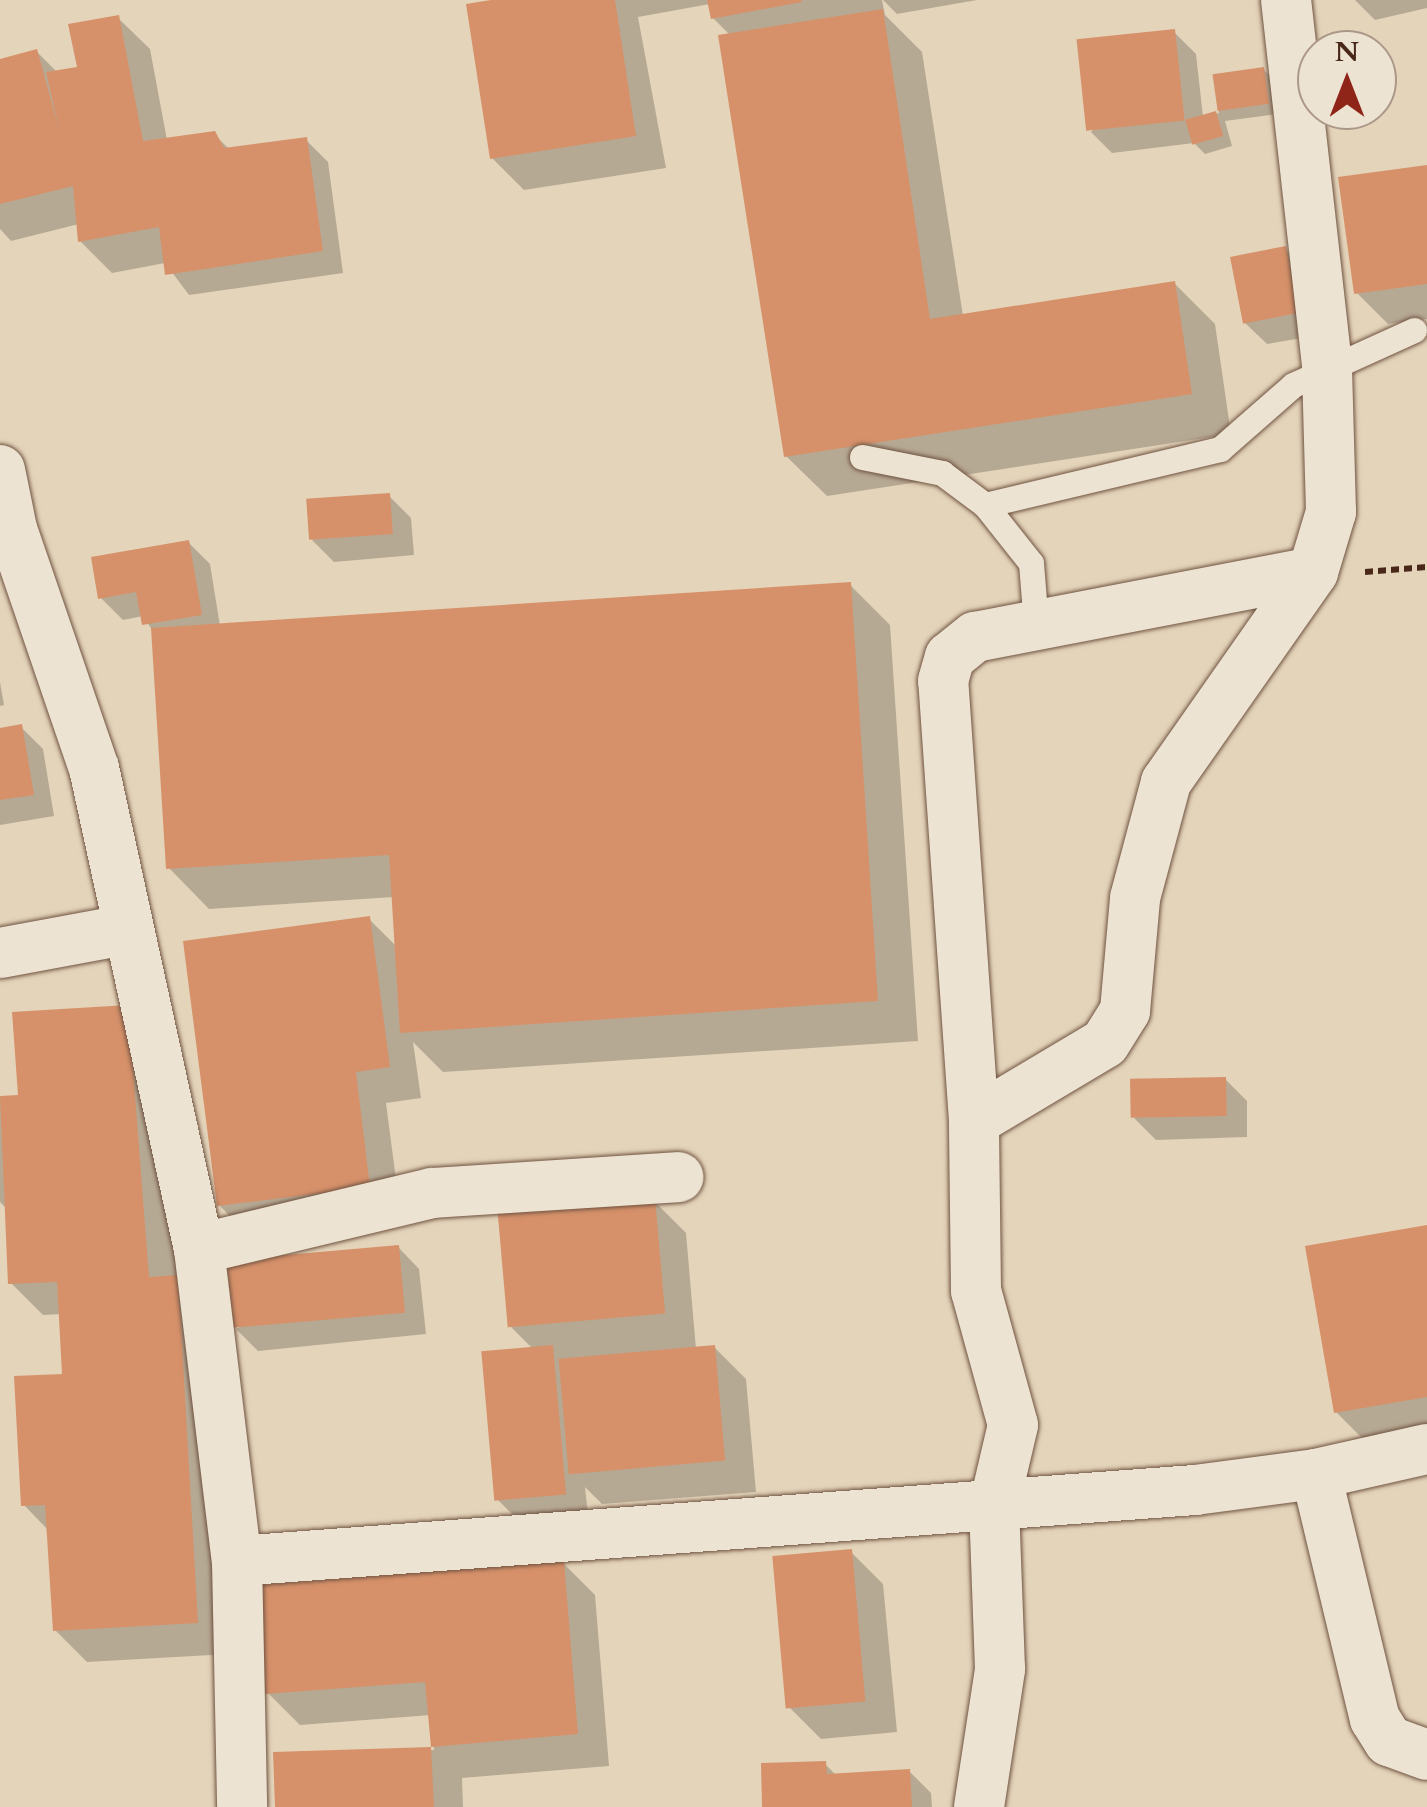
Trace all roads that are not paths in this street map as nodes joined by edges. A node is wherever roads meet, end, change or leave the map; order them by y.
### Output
1 (1286, 0) edge
2 (1414, 330) dead end
3 (1327, 365) junction
4 (862, 457) dead end
5 (0, 470) edge
6 (985, 504) junction
7 (1314, 572) junction
8 (1036, 625) junction
9 (128, 929) junction
10 (0, 953) edge
11 (974, 1121) junction
12 (678, 1177) dead end
13 (199, 1249) junction
14 (1427, 1448) edge
15 (1316, 1474) junction
16 (994, 1506) junction
17 (237, 1562) junction
18 (1427, 1755) edge
19 (242, 1807) edge
20 (978, 1807) edge

1 - 3 street
2 - 3 lane
3 - 6 lane
3 - 7 street
4 - 6 lane
5 - 9 street
6 - 8 lane
7 - 8 street
7 - 11 street
8 - 11 street
9 - 10 street
9 - 13 street
11 - 16 street
12 - 13 street
13 - 17 street
14 - 15 street
15 - 16 street
15 - 18 street
16 - 17 street
16 - 20 street
17 - 19 street

